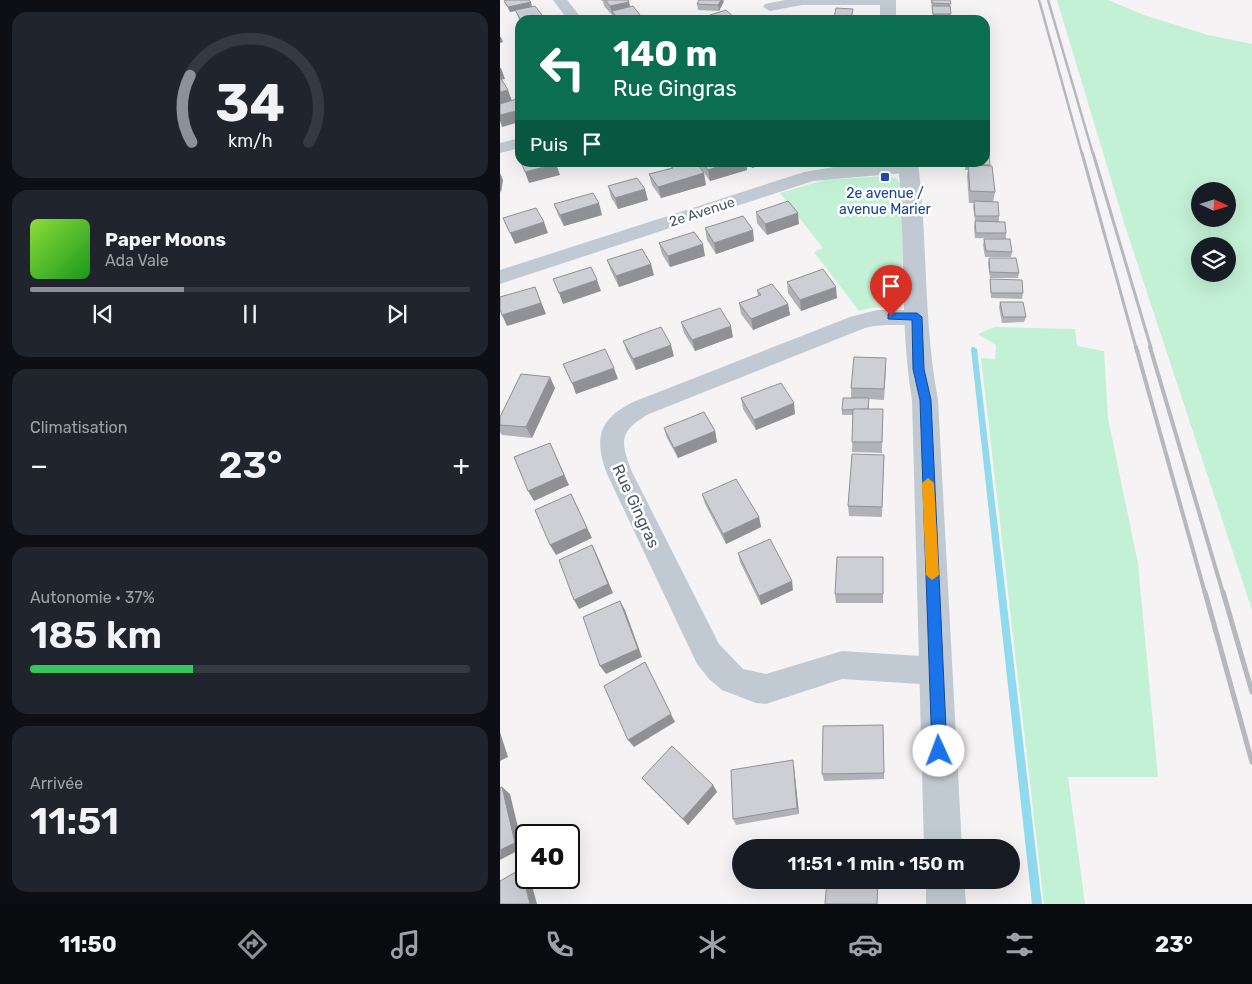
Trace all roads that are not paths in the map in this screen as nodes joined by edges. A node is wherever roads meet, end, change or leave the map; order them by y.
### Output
1 (560, 0) edge
2 (888, 0) edge
3 (770, 6) dead end
4 (572, 15) edge
5 (888, 15) edge
6 (515, 144) edge
7 (500, 148) edge
8 (885, 167) edge
9 (908, 167) edge
10 (500, 277) edge
11 (917, 317) junction
12 (936, 671) junction
13 (943, 839) edge
14 (945, 889) edge
15 (946, 904) edge

1 - 4 street
2 - 3 street
2 - 5 street
6 - 7 street
8 - 10 street, 2e Avenue
9 - 11 street
11 - 12 street
11 - 12 street, Rue Gingras
12 - 13 street
14 - 15 street

